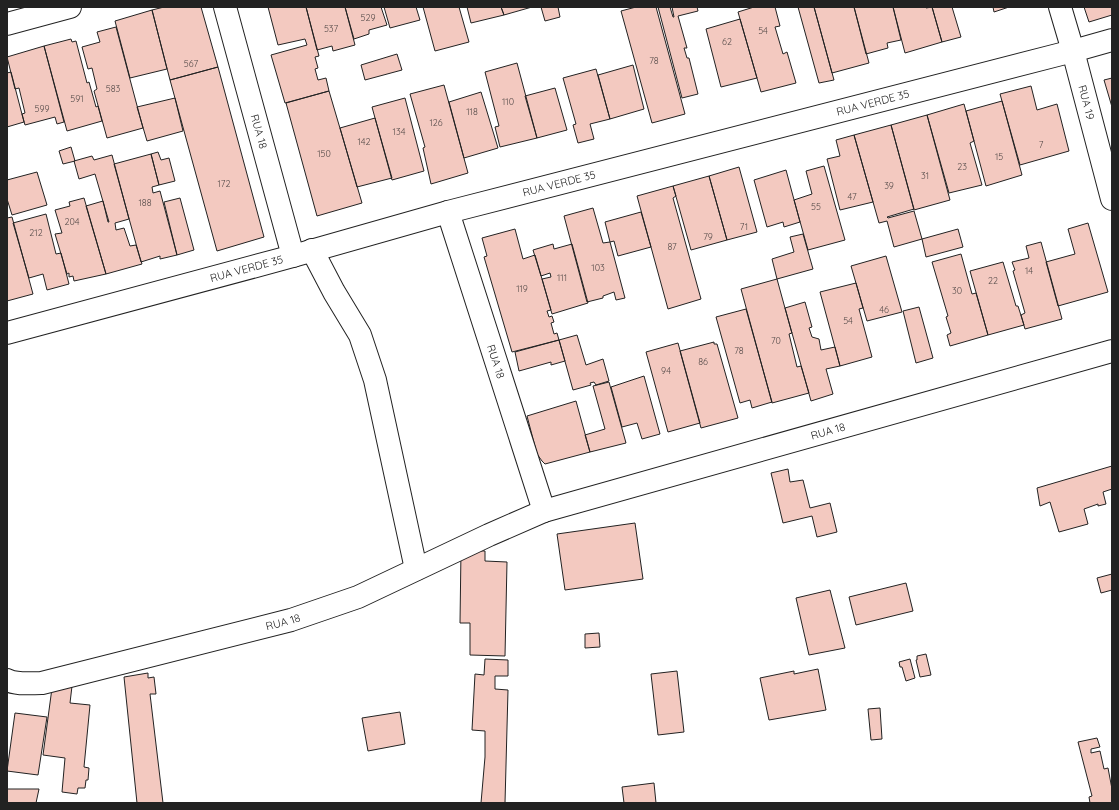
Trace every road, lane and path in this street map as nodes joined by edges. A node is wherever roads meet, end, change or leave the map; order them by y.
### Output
1 (70, 7) edge
2 (225, 7) edge
3 (1060, 7) edge
4 (7, 24) edge
5 (1112, 40) edge
6 (1074, 51) junction
7 (1112, 199) edge
8 (448, 212) junction
9 (302, 253) junction
10 (7, 333) edge
11 (1112, 351) edge
12 (544, 511) junction
13 (416, 569) junction
14 (7, 680) edge

1 - 4 street
2 - 9 street, RUA 18
3 - 6 street, RUA 19
5 - 6 street, RUA VERDE 35
6 - 7 street, RUA 19
6 - 8 street, RUA VERDE 35
8 - 9 street, RUA VERDE 35
8 - 12 street, RUA 18
9 - 10 street, RUA VERDE 35
9 - 13 street, RUA 18
11 - 12 street, RUA 18
12 - 13 street, RUA 18
13 - 14 street, RUA 18

